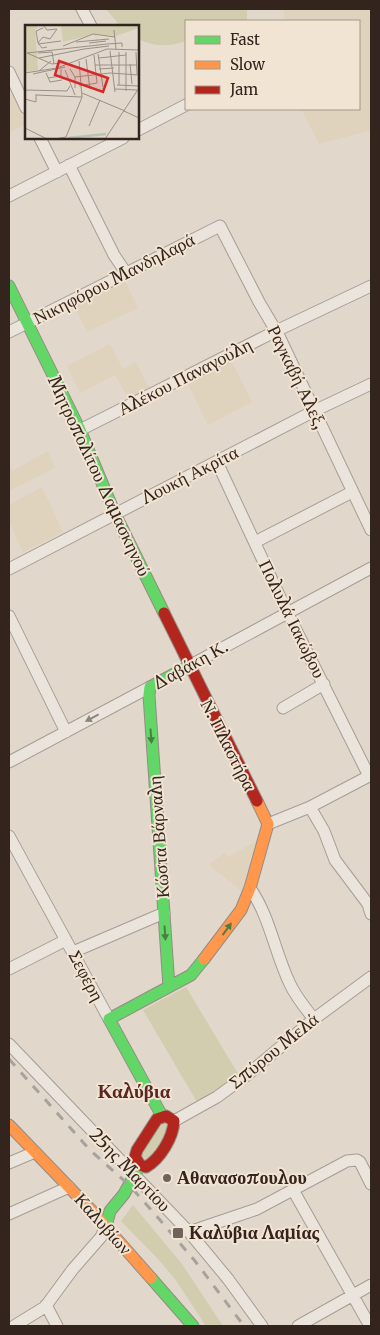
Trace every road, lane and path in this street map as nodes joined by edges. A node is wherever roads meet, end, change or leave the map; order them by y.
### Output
1 (82, 9) edge
2 (90, 25) edge
3 (9, 72) edge
4 (185, 105) edge
5 (25, 106) edge
6 (139, 125) edge
7 (40, 139) edge
8 (121, 139) edge
9 (69, 165) junction
10 (57, 172) junction
11 (9, 196) edge
12 (220, 226) joint
13 (126, 273) junction
14 (9, 286) edge
15 (371, 286) edge
16 (27, 322) junction
17 (276, 331) junction
18 (9, 332) edge
19 (371, 384) edge
20 (314, 411) junction
21 (80, 430) junction
22 (217, 462) junction
23 (352, 492) junction
24 (115, 514) junction
25 (371, 530) edge
26 (255, 542) junction
27 (371, 568) edge
28 (9, 569) edge
29 (287, 612) junction
30 (9, 616) edge
31 (189, 666) junction
32 (324, 684) junction
33 (150, 687) junction
34 (283, 708) dead end
35 (66, 732) junction
36 (9, 762) edge
37 (370, 776) edge
38 (310, 807) junction
39 (268, 824) junction
40 (9, 836) edge
41 (250, 888) junction
42 (164, 912) junction
43 (371, 914) edge
44 (66, 940) junction
45 (73, 952) junction
46 (9, 969) edge
47 (371, 977) edge
48 (169, 987) junction
49 (109, 1019) junction
50 (314, 1019) junction
51 (9, 1044) edge
52 (162, 1116) junction
53 (174, 1121) junction
54 (11, 1130) edge
55 (34, 1152) junction
56 (9, 1163) edge
57 (137, 1170) junction
58 (371, 1184) edge
59 (69, 1186) junction
60 (293, 1190) junction
61 (9, 1214) edge
62 (106, 1226) junction
63 (189, 1232) junction
64 (371, 1285) edge
65 (352, 1296) junction
66 (46, 1305) junction
67 (14, 1326) edge
68 (57, 1326) edge
69 (193, 1326) edge
70 (262, 1326) edge
71 (298, 1326) edge
72 (370, 1326) edge

1 - 2 street
3 - 5 street
4 - 6 street
7 - 10 street
8 - 9 street
9 - 10 street
9 - 13 street
10 - 11 street
12 - 13 street, Νικηφόρου Μανδηλαρά
12 - 17 street, Ραγκαβή Αλεξ,
13 - 16 street, Νικηφόρου Μανδηλαρά
14 - 16 street, Μητροπολίτου Δαμασκηνού
15 - 17 street, Αλέκου Παναγούλη
16 - 18 street, Νικηφόρου Μανδηλαρά
16 - 21 street, Μητροπολίτου Δαμασκηνού
17 - 20 street, Ραγκαβή Αλεξ,
17 - 21 street, Αλέκου Παναγούλη
19 - 20 street, Λουκή Ακρίτα
20 - 22 street, Λουκή Ακρίτα
20 - 23 street, Ραγκαβή Αλεξ,
21 - 24 street, Μητροπολίτου Δαμασκηνού
22 - 24 street, Λουκή Ακρίτα
22 - 26 street, Πολυλά Ιακώβου
23 - 25 street, Ραγκαβή Αλεξ,
23 - 26 street
24 - 28 street, Λουκή Ακρίτα
24 - 31 street, Μητροπολίτου Δαμασκηνού
26 - 29 street, Πολυλά Ιακώβου
27 - 29 street, Δαβάκη Κ.
29 - 31 street, Δαβάκη Κ.
29 - 32 street, Πολυλά Ιακώβου
30 - 35 street
31 - 33 street, Δαβάκη Κ.
31 - 39 street, Ν. Πλαστήρα
32 - 34 street
32 - 37 street, Πολυλά Ιακώβου
33 -> 35 street, Δαβάκη Κ.
33 -> 42 street, Κώστα Βάρναλη
35 - 36 street, Δαβάκη Κ.
37 - 38 street
38 - 39 street
38 - 43 street
39 - 41 street
40 - 44 street, Σεφέρη
48 -> 41 street
41 - 50 street
42 - 45 street
42 -> 48 street, Κώστα Βάρναλη
44 - 45 street, Σεφέρη
44 - 46 street
45 - 49 street, Σεφέρη
47 - 50 street, Σπύρου Μελά
48 - 49 street
49 - 52 street, Σεφέρη
50 - 53 street, Σπύρου Μελά
51 - 57 street, 25ης Μαρτίου
52 - 53 street
52 - 57 street
53 - 57 street
54 - 55 street, Καλυβίων
55 - 56 street
55 - 59 street, Καλυβίων
57 - 62 street
57 - 63 street, 25ης Μαρτίου
58 - 60 street
59 - 61 street
59 - 62 street, Καλυβίων
60 - 63 street
60 - 65 street
62 - 66 street
62 - 69 street, Καλυβίων
63 - 70 street, 25ης Μαρτίου
64 - 65 street
65 - 71 street
65 - 72 street
66 - 67 street
66 - 68 street

